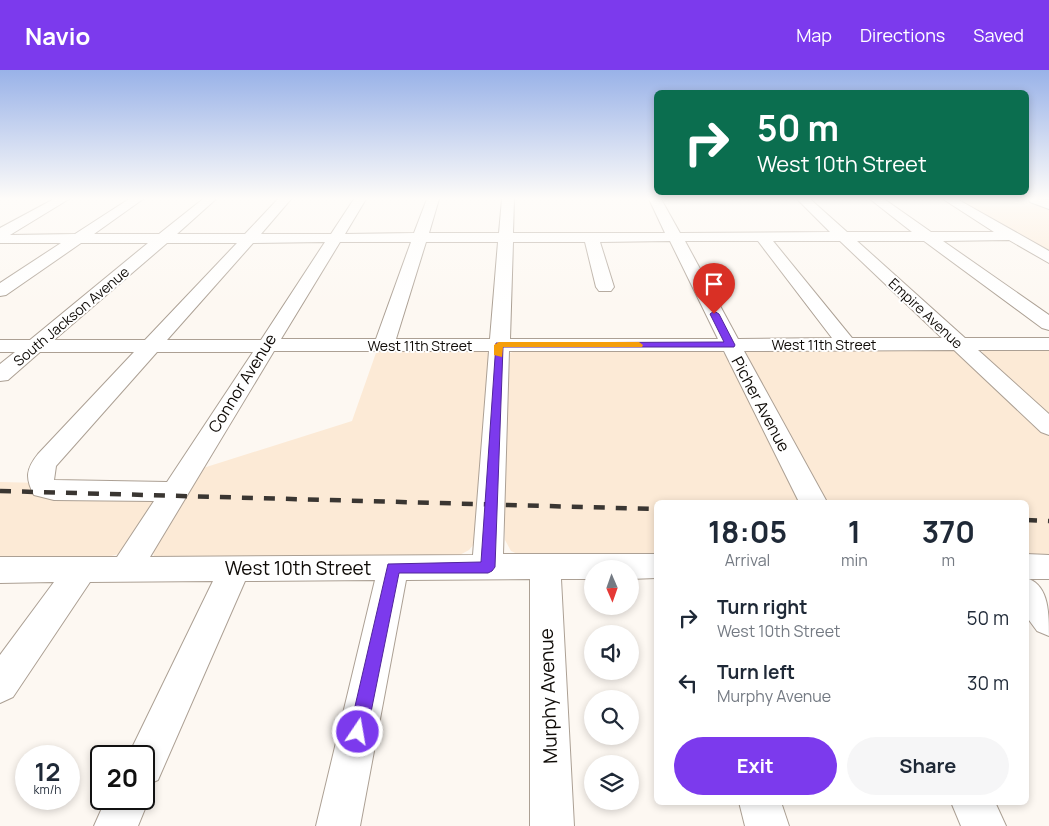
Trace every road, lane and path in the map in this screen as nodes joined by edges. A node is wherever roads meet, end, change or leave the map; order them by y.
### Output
1 (83, 234) edge
2 (168, 234) edge
3 (251, 234) edge
4 (337, 234) edge
5 (421, 234) edge
6 (673, 234) edge
7 (840, 234) edge
8 (1009, 234) edge
9 (929, 236) junction
10 (1012, 236) junction
11 (506, 237) junction
12 (591, 237) junction
13 (674, 237) junction
14 (762, 237) junction
15 (843, 237) junction
16 (0, 238) edge
17 (77, 238) junction
18 (164, 238) junction
19 (248, 238) junction
20 (335, 238) junction
21 (420, 238) junction
22 (1049, 258) edge
23 (605, 287) dead end
24 (0, 291) edge
25 (1049, 324) edge
26 (846, 344) junction
27 (960, 344) junction
28 (1049, 344) edge
29 (266, 345) junction
30 (384, 345) junction
31 (499, 345) junction
32 (730, 345) junction
33 (0, 346) edge
34 (35, 346) junction
35 (152, 346) junction
36 (0, 375) edge
37 (1049, 427) edge
38 (174, 492) junction
39 (812, 500) edge
40 (654, 566) edge
41 (1029, 566) edge
42 (488, 567) junction
43 (545, 567) junction
44 (1049, 567) edge
45 (235, 568) junction
46 (393, 568) junction
47 (82, 569) junction
48 (126, 569) junction
49 (0, 570) edge
50 (1029, 595) edge
51 (1049, 621) edge
52 (0, 685) edge
53 (154, 745) edge
54 (761, 805) edge
55 (974, 805) edge
56 (123, 810) edge
57 (116, 826) edge
58 (338, 826) edge
59 (552, 826) edge
60 (767, 826) edge
61 (984, 826) edge

1 - 17 street
2 - 18 street, South Jackson Avenue
3 - 19 street
4 - 20 street, Connor Avenue
5 - 21 street
6 - 13 street, Picher Avenue
7 - 15 street, Empire Avenue
8 - 10 street
9 - 10 street
9 - 15 street
9 - 25 street
10 - 22 street
11 - 12 street
11 - 21 street
11 - 31 street
12 - 13 street
12 - 23 street
13 - 14 street
13 - 32 street, Picher Avenue
14 - 15 street
14 - 26 street
15 - 27 street, Empire Avenue
16 - 17 street
17 - 18 street
17 - 24 street
18 - 19 street
18 - 34 street, South Jackson Avenue
19 - 20 street
19 - 35 street
20 - 21 street
20 - 29 street, Connor Avenue
21 - 30 street
26 - 27 street, West 11th Street
26 - 32 street, West 11th Street
27 - 28 street, West 11th Street
27 - 37 street, Empire Avenue
29 - 30 street, West 11th Street
29 - 35 street, West 11th Street
29 - 38 street, Connor Avenue
30 - 31 street, West 11th Street
31 - 32 street, West 11th Street
31 - 42 street
32 - 39 street, Picher Avenue
33 - 34 street, West 11th Street
34 - 35 street, West 11th Street
34 - 36 street, South Jackson Avenue
35 - 38 street
38 - 48 street, Connor Avenue
40 - 43 street, West 10th Street
41 - 44 street
42 - 43 street, West 10th Street
42 - 46 street, West 10th Street
43 - 59 street, Murphy Avenue
45 - 46 street, West 10th Street
45 - 48 street, West 10th Street
45 - 53 street
46 - 58 street
47 - 48 street, West 10th Street
47 - 49 street, West 10th Street
47 - 52 street
50 - 51 street
54 - 60 street
55 - 61 street
56 - 57 street

